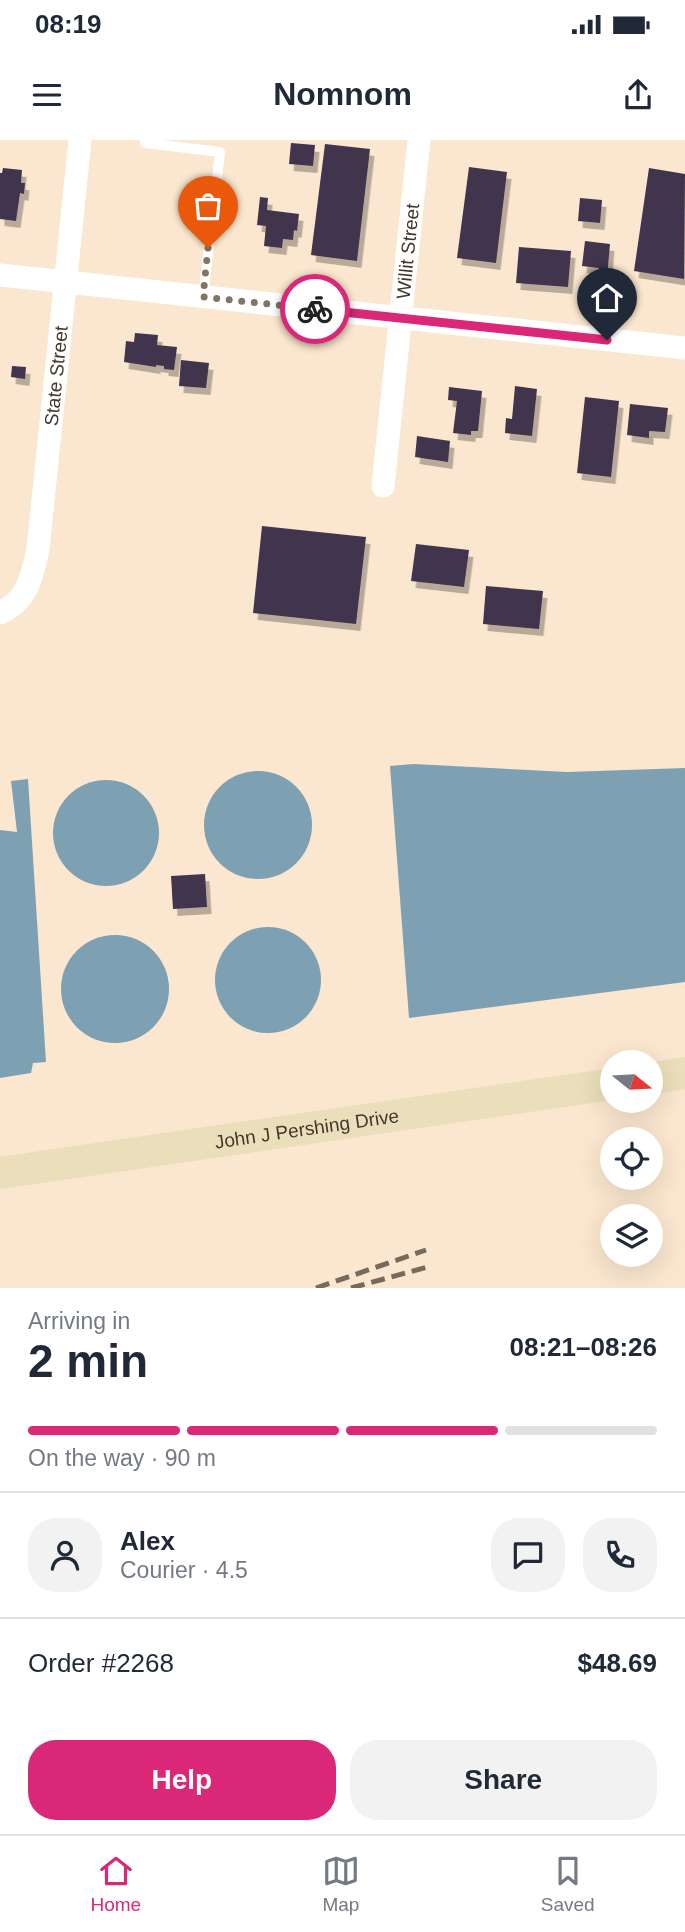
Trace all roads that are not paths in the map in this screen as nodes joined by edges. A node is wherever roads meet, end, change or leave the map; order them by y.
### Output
1 (80, 140) edge
2 (145, 140) edge
3 (419, 140) edge
4 (0, 275) edge
5 (65, 283) junction
6 (203, 297) junction
7 (400, 317) junction
8 (685, 348) edge
9 (383, 486) dead end
10 (7, 609) edge
11 (685, 1073) edge
12 (663, 1076) edge
13 (600, 1086) edge
14 (0, 1173) edge

1 - 5 street, State Street
2 - 6 lane
3 - 7 street, Willit Street
4 - 5 street
5 - 6 street
5 - 10 street, State Street
6 - 7 street
7 - 8 street
7 - 9 street, Willit Street
11 - 12 main road
13 - 14 main road, John J Pershing Drive

